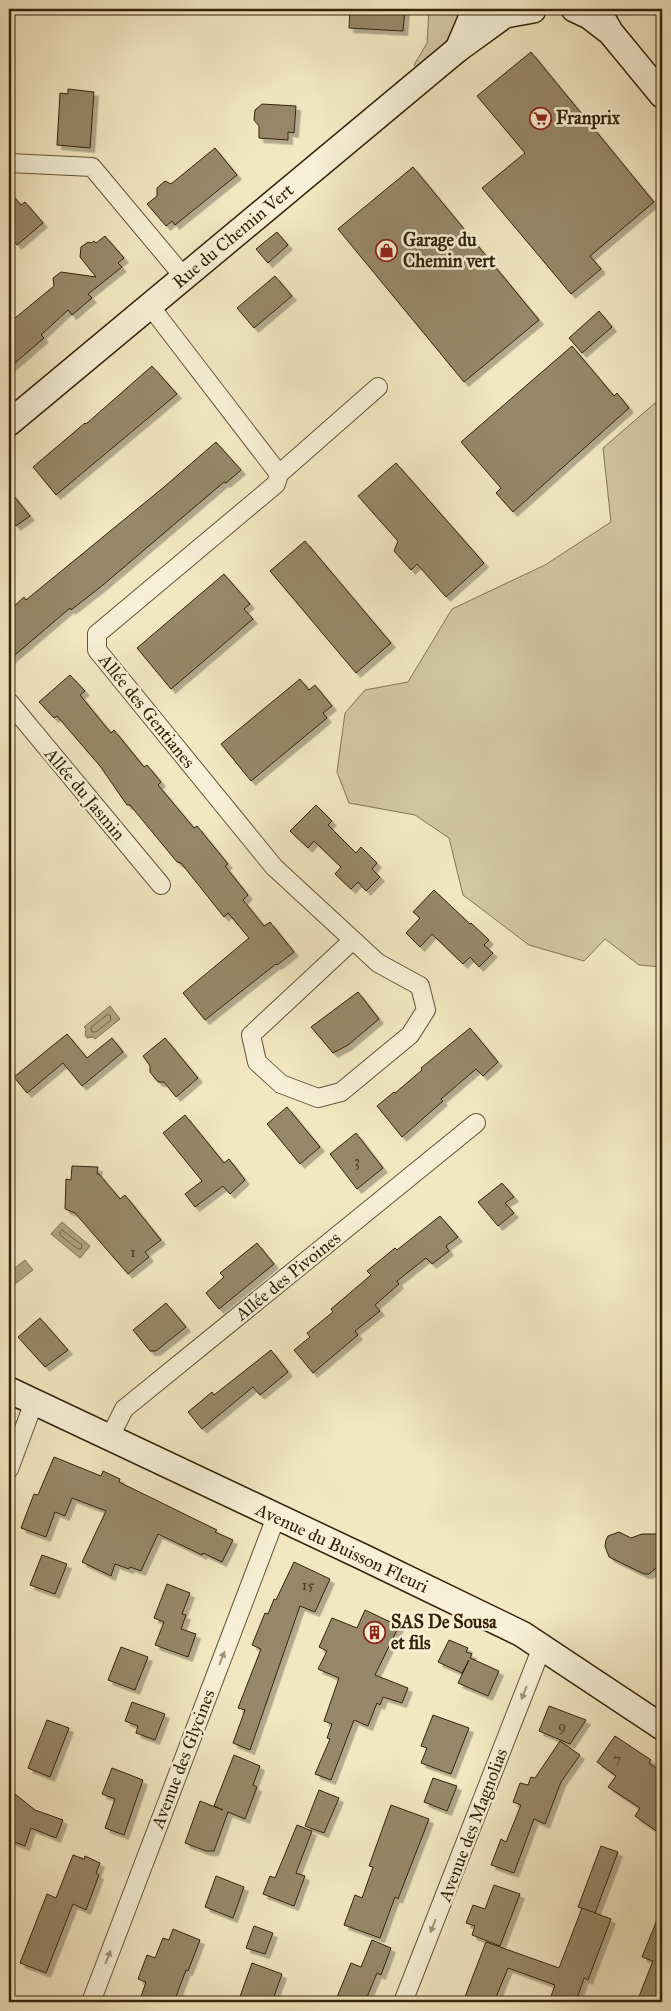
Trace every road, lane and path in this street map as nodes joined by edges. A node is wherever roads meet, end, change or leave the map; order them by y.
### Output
1 (472, 9) edge
2 (528, 9) edge
3 (574, 9) edge
4 (597, 9) edge
5 (611, 33) junction
6 (458, 49) junction
7 (662, 95) edge
8 (9, 163) edge
9 (184, 278) junction
10 (150, 306) junction
11 (378, 387) dead end
12 (9, 423) edge
13 (279, 474) junction
14 (9, 702) edge
15 (161, 885) dead end
16 (353, 940) junction
17 (476, 1123) dead end
18 (9, 1390) edge
19 (34, 1402) junction
20 (110, 1438) junction
21 (9, 1469) edge
22 (276, 1516) junction
23 (542, 1647) junction
24 (662, 1727) edge
25 (91, 2002) edge
26 (403, 2002) edge

1 - 6 street, Rue du Chemin Vert
2 - 6 street, Rue du Chemin Vert
3 - 5 street
4 - 5 street
5 - 7 street
6 - 9 street, Rue du Chemin Vert
8 - 9 street
9 - 10 street, Rue du Chemin Vert
10 - 12 street, Rue du Chemin Vert
10 - 13 street
11 - 13 street, Allée des Gentianes
13 - 16 street, Allée des Gentianes
14 - 15 street, Allée du Jasmin
16 - 16 street, Allée des Gentianes
17 - 20 street, Allée des Pivoines
18 - 19 street, Avenue du Buisson Fleuri
19 - 20 street, Avenue du Buisson Fleuri
19 - 21 street
20 - 22 street, Avenue du Buisson Fleuri
22 - 23 street, Avenue du Buisson Fleuri
25 -> 22 street, Avenue des Glycines
23 - 24 street, Avenue du Buisson Fleuri
23 -> 26 street, Avenue des Magnolias

